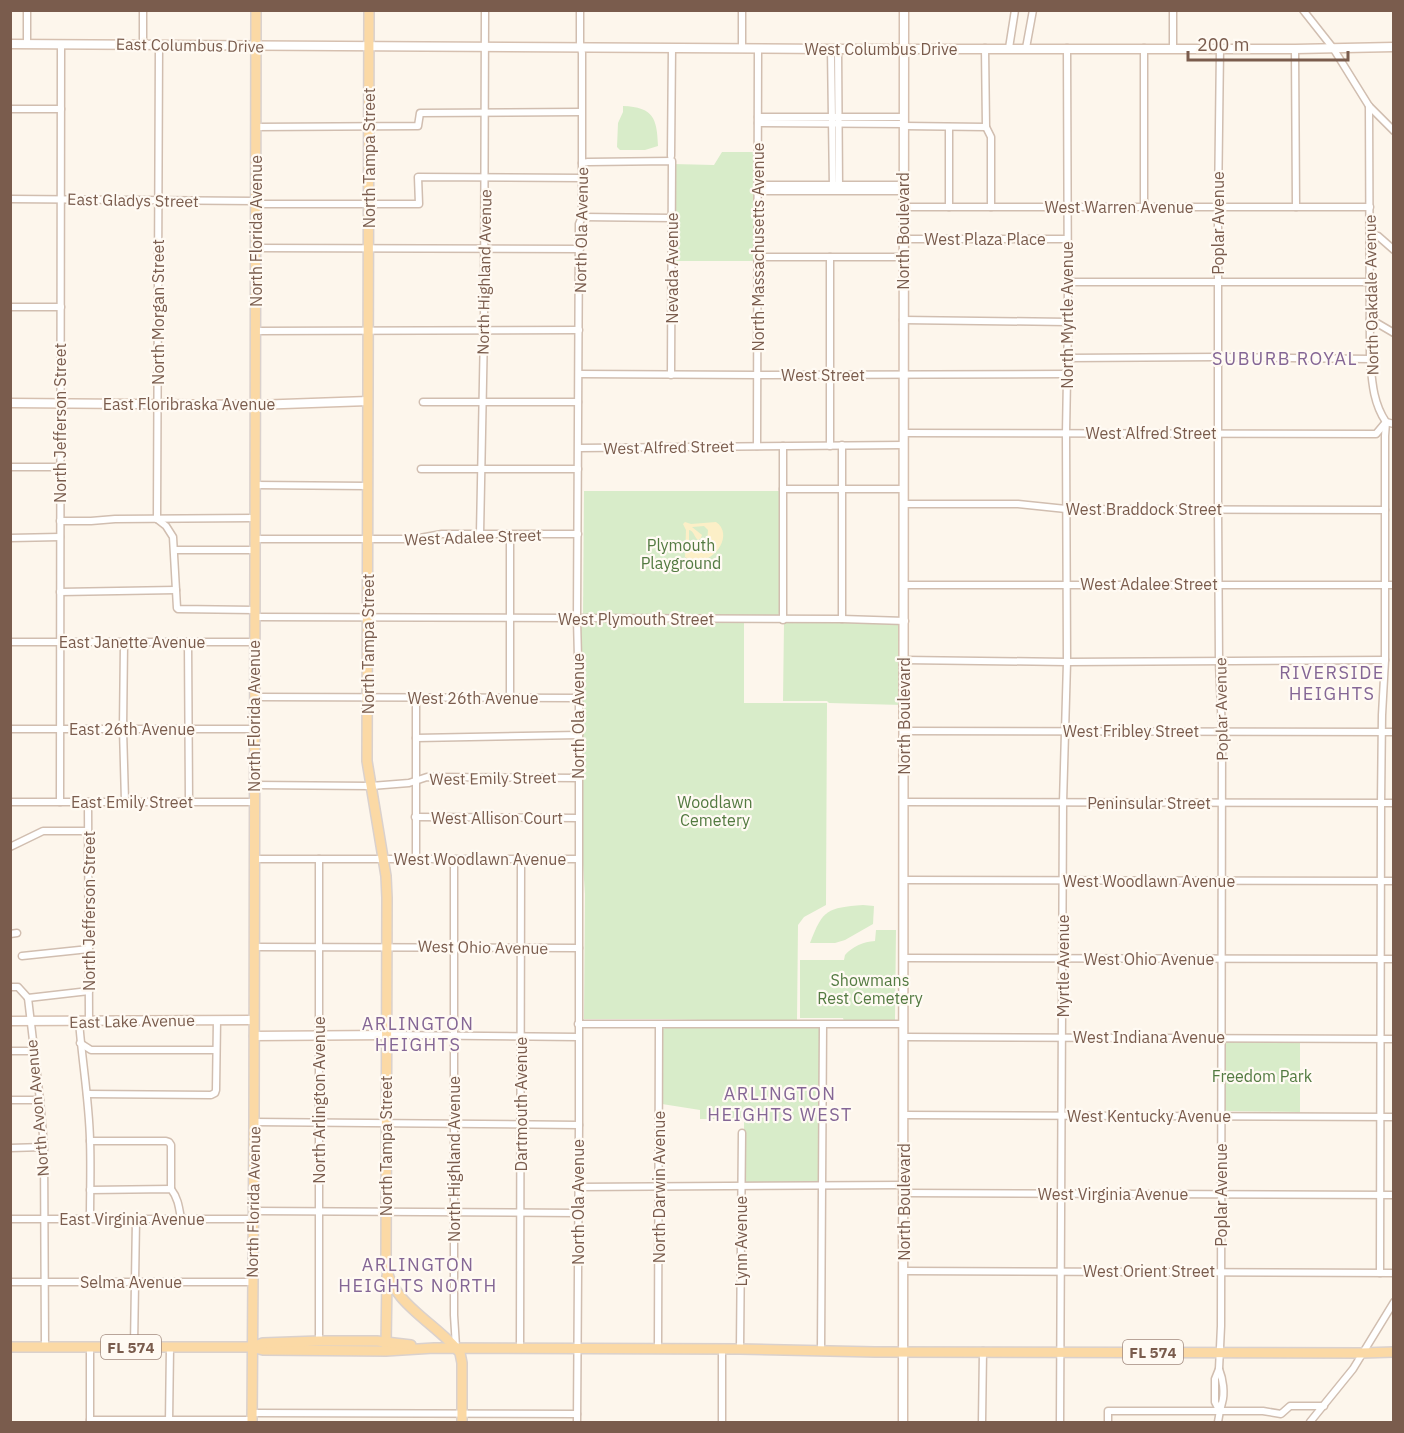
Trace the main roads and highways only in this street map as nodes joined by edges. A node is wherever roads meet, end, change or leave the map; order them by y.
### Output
1 (256, 10) edge
2 (369, 10) edge
3 (387, 1276) junction
4 (386, 1346) junction
5 (10, 1347) edge
6 (252, 1347) junction
7 (456, 1348) junction
8 (1394, 1352) edge
9 (462, 1418) edge
10 (252, 1419) edge

1 - 6 main road, North Florida Avenue
2 - 3 main road, North Tampa Street
3 - 4 main road, North Tampa Street
3 - 7 main road
4 - 6 main road, FL 574
4 - 6 main road, FL 574
4 - 7 main road, FL 574
5 - 6 main road, FL 574
6 - 10 main road, North Florida Avenue
7 - 8 main road, FL 574
7 - 9 main road, North Highland Avenue

